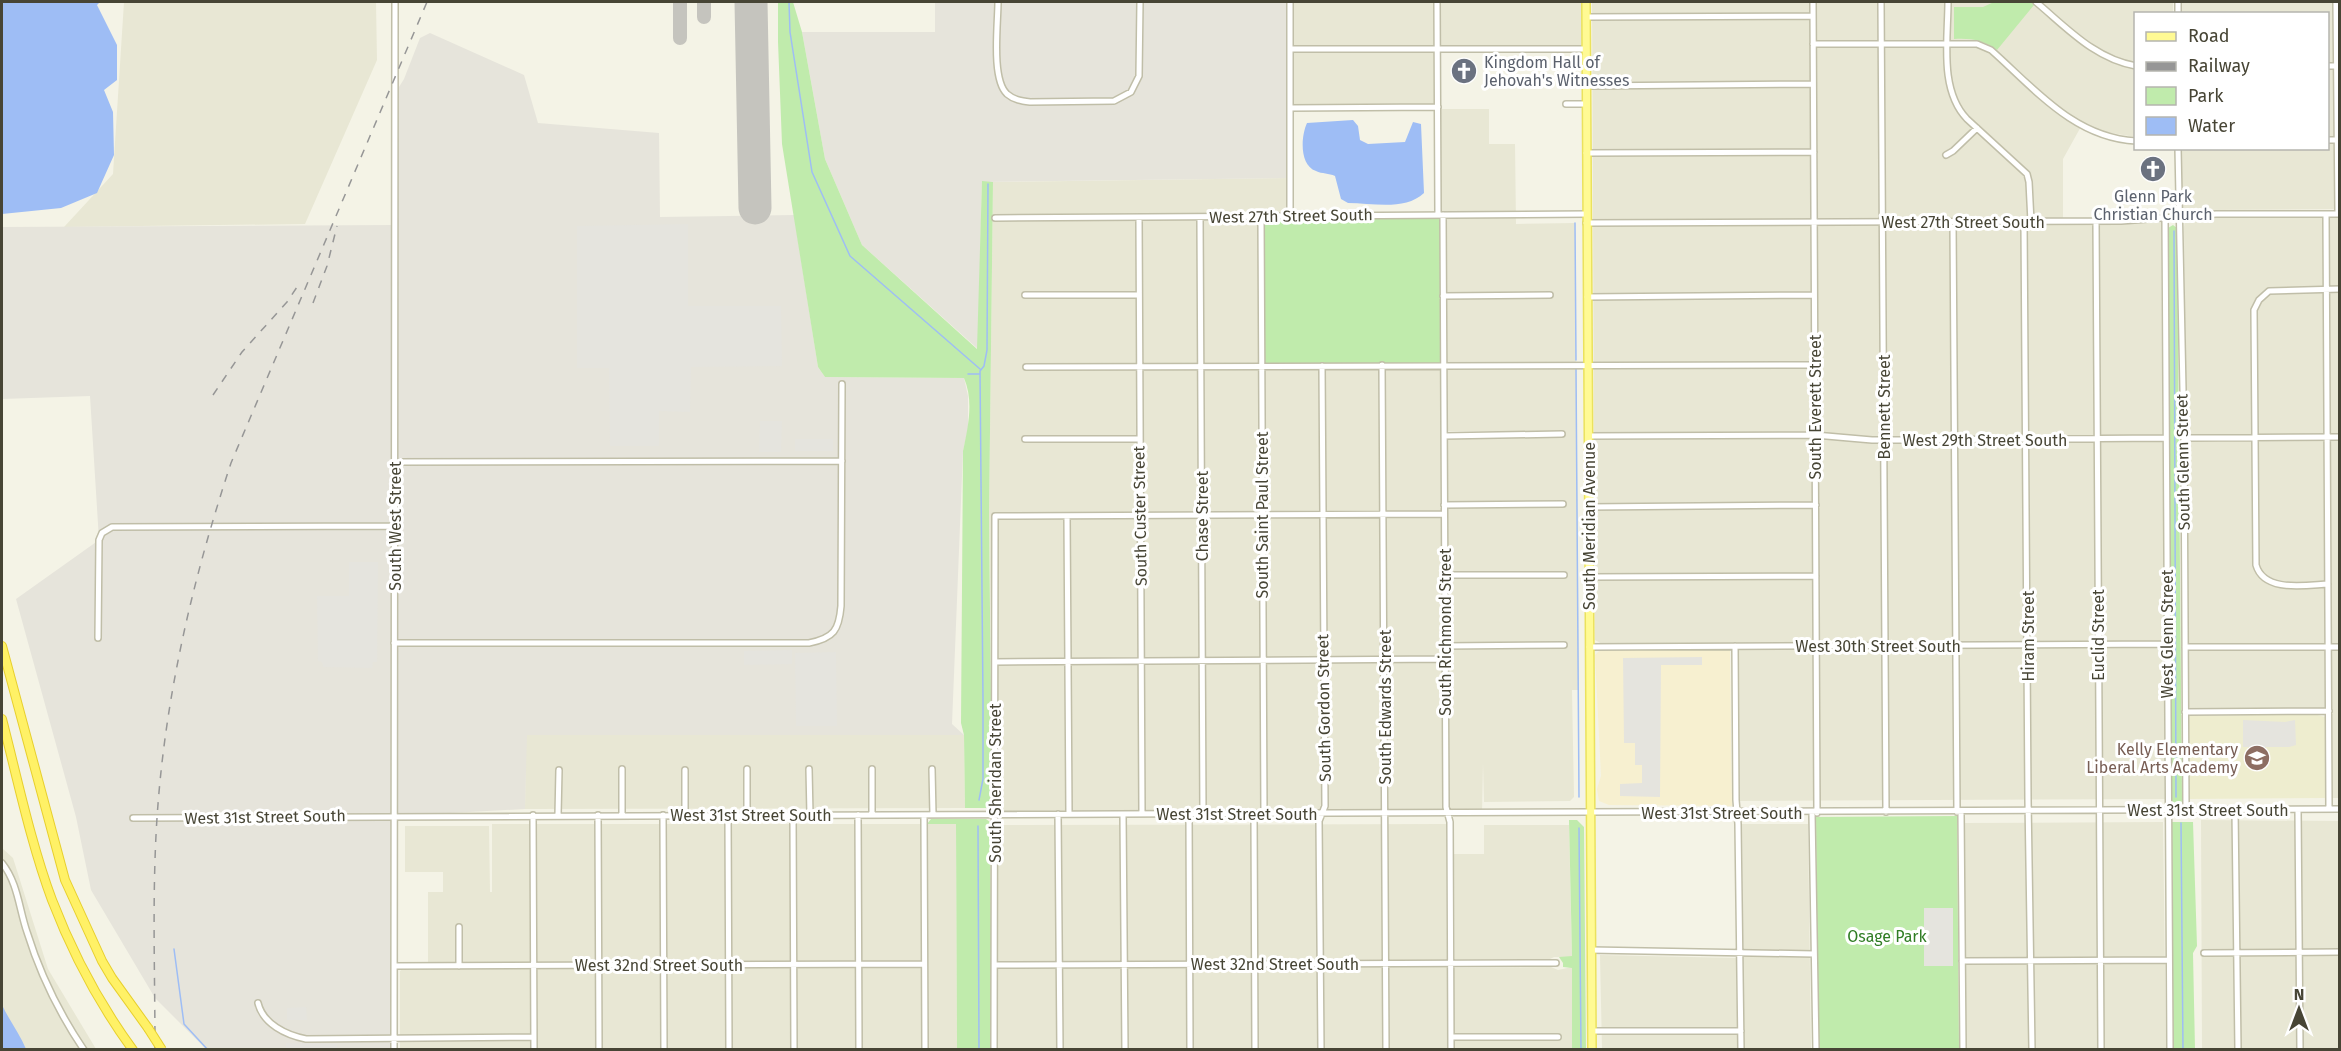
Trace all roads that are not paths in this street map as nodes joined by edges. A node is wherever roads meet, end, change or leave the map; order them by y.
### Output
1 (395, 2) edge
2 (998, 2) edge
3 (1140, 2) edge
4 (1290, 2) edge
5 (1437, 2) edge
6 (1586, 2) edge
7 (1813, 2) edge
8 (1881, 2) edge
9 (1948, 2) edge
10 (2036, 2) edge
11 (2336, 2) edge
12 (1813, 16) junction
13 (1586, 17) junction
14 (1813, 44) junction
15 (1881, 44) junction
16 (1948, 44) junction
17 (1438, 48) junction
18 (1586, 48) junction
19 (1290, 49) junction
20 (2134, 66) edge
21 (2338, 66) edge
22 (1813, 84) junction
23 (1586, 86) junction
24 (1566, 104) dead end
25 (1586, 104) junction
26 (1438, 107) junction
27 (1290, 108) junction
28 (1977, 128) junction
29 (2338, 140) edge
30 (2134, 141) edge
31 (2178, 150) edge
32 (1814, 152) junction
33 (1586, 153) junction
34 (1946, 154) dead end
35 (1587, 214) junction
36 (2326, 214) junction
37 (2338, 214) edge
38 (1441, 215) junction
39 (1262, 216) junction
40 (1290, 216) junction
41 (2179, 216) junction
42 (1200, 217) junction
43 (995, 218) dead end
44 (1139, 218) junction
45 (2165, 218) junction
46 (2096, 221) junction
47 (1882, 222) junction
48 (1953, 222) junction
49 (2028, 222) junction
50 (1587, 223) junction
51 (1814, 223) junction
52 (2327, 289) junction
53 (2340, 289) edge
54 (1025, 295) dead end
55 (1139, 295) junction
56 (1550, 295) dead end
57 (1814, 295) junction
58 (1443, 296) junction
59 (1587, 297) junction
60 (1382, 365) junction
61 (1443, 365) junction
62 (1587, 365) junction
63 (1814, 365) junction
64 (1201, 366) junction
65 (1262, 366) junction
66 (1322, 366) junction
67 (1026, 367) dead end
68 (1140, 367) junction
69 (842, 384) dead end
70 (1562, 434) dead end
71 (1815, 435) junction
72 (1444, 436) junction
73 (1588, 436) junction
74 (2254, 437) junction
75 (2328, 437) junction
76 (2340, 437) edge
77 (2166, 438) junction
78 (2184, 438) junction
79 (1025, 439) dead end
80 (1140, 439) junction
81 (2097, 439) junction
82 (1884, 440) junction
83 (1955, 440) junction
84 (2026, 440) junction
85 (842, 461) junction
86 (395, 462) junction
87 (1563, 504) dead end
88 (1444, 505) junction
89 (1816, 506) junction
90 (1588, 507) junction
91 (1384, 514) junction
92 (1444, 514) junction
93 (1262, 515) junction
94 (1323, 515) junction
95 (1066, 516) junction
96 (1141, 516) junction
97 (1202, 516) junction
98 (395, 526) junction
99 (1444, 575) junction
100 (1564, 575) dead end
101 (1816, 576) junction
102 (1589, 577) junction
103 (2328, 584) junction
104 (98, 638) dead end
105 (394, 643) junction
106 (2098, 644) junction
107 (2168, 644) junction
108 (1564, 645) dead end
109 (1816, 645) junction
110 (1956, 645) junction
111 (2028, 645) junction
112 (2, 646) edge
113 (1444, 646) junction
114 (1735, 646) junction
115 (1885, 646) junction
116 (1589, 647) junction
117 (2185, 647) junction
118 (2328, 647) junction
119 (2340, 647) edge
120 (1444, 659) junction
121 (1263, 660) junction
122 (1323, 660) junction
123 (1384, 660) junction
124 (1141, 661) junction
125 (1203, 661) junction
126 (995, 662) junction
127 (1068, 662) junction
128 (2329, 711) junction
129 (2185, 712) junction
130 (2, 719) edge
131 (622, 769) dead end
132 (747, 769) dead end
133 (809, 769) dead end
134 (872, 769) dead end
135 (559, 770) dead end
136 (685, 770) dead end
137 (932, 770) dead end
138 (2329, 809) junction
139 (2340, 809) edge
140 (2235, 810) junction
141 (2298, 810) junction
142 (2099, 811) junction
143 (2168, 811) junction
144 (2186, 811) junction
145 (1886, 812) junction
146 (1959, 812) junction
147 (2029, 812) junction
148 (1323, 813) junction
149 (1590, 813) junction
150 (1737, 813) junction
151 (1814, 813) junction
152 (1058, 814) junction
153 (1069, 814) junction
154 (1123, 814) junction
155 (1142, 814) junction
156 (1189, 814) junction
157 (1203, 814) junction
158 (1254, 814) junction
159 (1264, 814) junction
160 (1385, 814) junction
161 (1447, 814) junction
162 (532, 815) junction
163 (558, 815) junction
164 (598, 815) junction
165 (622, 815) junction
166 (663, 815) junction
167 (685, 815) junction
168 (729, 815) junction
169 (747, 815) junction
170 (793, 815) junction
171 (810, 815) junction
172 (858, 815) junction
173 (872, 815) junction
174 (924, 815) junction
175 (933, 815) junction
176 (994, 815) junction
177 (394, 816) junction
178 (134, 818) dead end
179 (2, 863) edge
180 (459, 927) dead end
181 (1592, 950) junction
182 (2299, 952) junction
183 (2340, 952) edge
184 (1740, 953) junction
185 (2204, 953) dead end
186 (2236, 953) junction
187 (1814, 954) junction
188 (2031, 960) junction
189 (2100, 960) junction
190 (2169, 960) junction
191 (1962, 961) junction
192 (1556, 963) dead end
193 (793, 964) junction
194 (859, 964) junction
195 (924, 964) junction
196 (995, 964) junction
197 (1059, 964) junction
198 (1124, 964) junction
199 (1189, 964) junction
200 (1320, 964) junction
201 (1385, 964) junction
202 (1450, 964) junction
203 (599, 965) junction
204 (663, 965) junction
205 (728, 965) junction
206 (1255, 965) junction
207 (394, 966) junction
208 (459, 966) junction
209 (533, 966) junction
210 (258, 1003) dead end
211 (1592, 1031) junction
212 (1741, 1031) junction
213 (534, 1037) junction
214 (1451, 1037) junction
215 (1558, 1037) dead end
216 (394, 1038) junction
217 (84, 1050) edge
218 (133, 1050) edge
219 (162, 1050) edge
220 (394, 1050) edge
221 (534, 1050) edge
222 (600, 1050) edge
223 (664, 1050) edge
224 (729, 1050) edge
225 (794, 1050) edge
226 (859, 1050) edge
227 (925, 1050) edge
228 (994, 1050) edge
229 (1060, 1050) edge
230 (1125, 1050) edge
231 (1190, 1050) edge
232 (1255, 1050) edge
233 (1321, 1050) edge
234 (1386, 1050) edge
235 (1451, 1050) edge
236 (1592, 1050) edge
237 (1741, 1050) edge
238 (1816, 1050) edge
239 (1963, 1050) edge
240 (2032, 1050) edge
241 (2101, 1050) edge
242 (2170, 1050) edge
243 (2238, 1050) edge
244 (2300, 1050) edge

1 - 86 street, South West Street
2 - 3 street
4 - 19 street
5 - 17 street, South Richmond Street
6 - 13 main road, South Meridian Avenue
7 - 12 street, South Everett Street
8 - 15 street, Bennett Street
9 - 16 street, Hiram Street
10 - 20 street
11 - 21 street
12 - 13 street
12 - 14 street, South Everett Street
13 - 18 main road, South Meridian Avenue
14 - 15 street
14 - 22 street, South Everett Street
15 - 16 street
15 - 47 street, Bennett Street
16 - 28 street, Hiram Street
16 - 30 street
17 - 18 street
17 - 19 street
17 - 26 street, South Richmond Street
18 - 23 main road, South Meridian Avenue
19 - 27 street
21 - 29 street
22 - 23 street
22 - 32 street, South Everett Street
23 - 25 main road, South Meridian Avenue
24 - 25 street
25 - 33 main road, South Meridian Avenue
26 - 27 street
26 - 38 street, South Richmond Street
27 - 40 street
28 - 34 street
28 - 49 street, Hiram Street
29 - 37 street
31 - 41 street, South Glenn Street
32 - 33 street
32 - 51 street, South Everett Street
33 - 35 main road, South Meridian Avenue
35 - 38 street, West 27th Street South
35 - 50 main road, South Meridian Avenue
36 - 37 street, West 27th Street South
36 - 41 street, West 27th Street South
36 - 52 street
38 - 40 street, West 27th Street South
38 - 58 street, South Richmond Street
39 - 40 street, West 27th Street South
39 - 42 street, West 27th Street South
39 - 65 street, South Saint Paul Street
41 - 45 street, West 27th Street South
41 - 78 street, South Glenn Street
42 - 44 street, West 27th Street South
42 - 64 street, Chase Street
43 - 44 street, West 27th Street South
44 - 55 street, South Custer Street
45 - 46 street, West 27th Street South
45 - 77 street, West Glenn Street
46 - 49 street, West 27th Street South
46 - 81 street, Euclid Street
47 - 48 street, West 27th Street South
47 - 51 street, West 27th Street South
47 - 82 street, Bennett Street
48 - 49 street, West 27th Street South
48 - 83 street
49 - 84 street, Hiram Street
50 - 51 street, West 27th Street South
50 - 59 main road, South Meridian Avenue
51 - 57 street, South Everett Street
52 - 53 street
52 - 74 street
52 - 75 street
54 - 55 street
55 - 68 street, South Custer Street
56 - 58 street
57 - 59 street
57 - 63 street, South Everett Street
58 - 61 street, South Richmond Street
59 - 62 main road, South Meridian Avenue
60 - 61 street
60 - 66 street
60 - 91 street, South Edwards Street
61 - 62 street
61 - 72 street, South Richmond Street
62 - 63 street
62 - 73 main road, South Meridian Avenue
63 - 71 street, South Everett Street
64 - 65 street
64 - 68 street
64 - 97 street, Chase Street
65 - 66 street
65 - 93 street, South Saint Paul Street
66 - 94 street, South Gordon Street
67 - 68 street
68 - 80 street, South Custer Street
69 - 85 street
70 - 72 street
71 - 73 street, West 29th Street South
71 - 82 street, West 29th Street South
71 - 89 street, South Everett Street
72 - 88 street, South Richmond Street
73 - 90 main road, South Meridian Avenue
74 - 75 street
74 - 78 street
74 - 103 street
75 - 76 street
75 - 103 street
77 - 81 street, West 29th Street South
77 - 107 street, West Glenn Street
78 - 117 street, South Glenn Street
79 - 80 street
80 - 96 street, South Custer Street
81 - 84 street, West 29th Street South
81 - 106 street, Euclid Street
82 - 83 street, West 29th Street South
82 - 115 street, Bennett Street
83 - 84 street, West 29th Street South
83 - 110 street
84 - 111 street, Hiram Street
85 - 86 street
85 - 105 street
86 - 98 street, South West Street
87 - 88 street
88 - 92 street, South Richmond Street
89 - 90 street
89 - 101 street, South Everett Street
90 - 102 main road, South Meridian Avenue
91 - 92 street
91 - 94 street
91 - 123 street, South Edwards Street
92 - 99 street, South Richmond Street
93 - 94 street
93 - 97 street
93 - 121 street, South Saint Paul Street
94 - 122 street, South Gordon Street
95 - 96 street
95 - 126 street, South Sheridan Street
95 - 127 street
96 - 97 street
96 - 124 street, South Custer Street
97 - 125 street, Chase Street
98 - 104 street
98 - 105 street, South West Street
99 - 100 street
99 - 113 street, South Richmond Street
101 - 102 street
101 - 109 street, South Everett Street
102 - 116 main road, South Meridian Avenue
103 - 118 street
105 - 177 street, South West Street
106 - 107 street, West 30th Street South
106 - 111 street, West 30th Street South
106 - 142 street, Euclid Street
107 - 143 street, West Glenn Street
108 - 113 street
109 - 114 street, West 30th Street South
109 - 115 street, West 30th Street South
109 - 151 street, South Everett Street
110 - 111 street, West 30th Street South
110 - 115 street, West 30th Street South
110 - 146 street
111 - 147 street, Hiram Street
112 - 219 highway, bridge
113 - 120 street, South Richmond Street
114 - 116 street, West 30th Street South
114 - 150 street
115 - 145 street, Bennett Street
116 - 149 main road, South Meridian Avenue
117 - 118 street
117 - 129 street, South Glenn Street
118 - 119 street
118 - 128 street
120 - 123 street
120 - 161 street, South Richmond Street
121 - 122 street
121 - 125 street
121 - 159 street, South Saint Paul Street
122 - 123 street
122 - 148 street, South Gordon Street
123 - 160 street, South Edwards Street
124 - 125 street
124 - 127 street
124 - 155 street, South Custer Street
125 - 157 street, Chase Street
126 - 127 street
126 - 176 street, South Sheridan Street
127 - 153 street
128 - 129 street
128 - 138 street
129 - 144 street, South Glenn Street
130 - 218 highway
131 - 165 street
132 - 169 street
133 - 171 street
134 - 173 street
135 - 163 street
136 - 167 street
137 - 175 street
138 - 139 street, West 31st Street South
138 - 141 street, West 31st Street South
140 - 141 street, West 31st Street South
140 - 144 street, West 31st Street South
140 - 186 street
141 - 182 street
142 - 143 street, West 31st Street South
142 - 147 street, West 31st Street South
142 - 189 street, Euclid Street
143 - 144 street, West 31st Street South
143 - 190 street, West Glenn Street
145 - 146 street, West 31st Street South
145 - 151 street, West 31st Street South
146 - 147 street, West 31st Street South
146 - 191 street
147 - 188 street, Hiram Street
148 - 159 street, West 31st Street South
148 - 160 street, West 31st Street South
148 - 200 street, South Gordon Street
149 - 150 street, West 31st Street South
149 - 161 street, West 31st Street South
149 - 181 main road, South Meridian Avenue
150 - 151 street, West 31st Street South
150 - 184 street
151 - 187 street, South Everett Street
152 - 153 street, West 31st Street South
152 - 176 street, West 31st Street South
152 - 197 street
153 - 154 street, West 31st Street South
154 - 155 street, West 31st Street South
154 - 198 street
155 - 156 street, West 31st Street South
156 - 157 street, West 31st Street South
156 - 199 street
157 - 158 street, West 31st Street South
158 - 159 street, West 31st Street South
158 - 206 street
160 - 161 street, West 31st Street South
160 - 201 street, South Edwards Street
161 - 202 street, South Richmond Street
162 - 163 street, West 31st Street South
162 - 177 street, West 31st Street South
162 - 209 street
163 - 164 street, West 31st Street South
164 - 165 street, West 31st Street South
164 - 203 street
165 - 166 street, West 31st Street South
166 - 167 street, West 31st Street South
166 - 204 street
167 - 168 street, West 31st Street South
168 - 169 street, West 31st Street South
168 - 205 street
169 - 170 street, West 31st Street South
170 - 171 street, West 31st Street South
170 - 193 street
171 - 172 street, West 31st Street South
172 - 173 street, West 31st Street South
172 - 194 street
173 - 174 street, West 31st Street South
174 - 175 street, West 31st Street South
174 - 195 street
175 - 176 street, West 31st Street South
176 - 196 street, South Sheridan Street
177 - 178 street, West 31st Street South
177 - 207 street, South West Street
179 - 217 street
180 - 208 street
181 - 184 street
181 - 211 main road, South Meridian Avenue
182 - 183 street
182 - 186 street
182 - 244 street
184 - 187 street
184 - 212 street
185 - 186 street
186 - 243 street
187 - 238 street, South Everett Street
188 - 189 street
188 - 191 street
188 - 240 street, Hiram Street
189 - 190 street
189 - 241 street, Euclid Street
190 - 242 street, West Glenn Street
191 - 239 street
192 - 202 street, West 32nd Street South
193 - 194 street, West 32nd Street South
193 - 205 street, West 32nd Street South
193 - 225 street
194 - 195 street, West 32nd Street South
194 - 226 street
195 - 227 street
196 - 197 street, West 32nd Street South
196 - 228 street, South Sheridan Street
197 - 198 street, West 32nd Street South
197 - 229 street
198 - 199 street, West 32nd Street South
198 - 230 street
199 - 206 street, West 32nd Street South
199 - 231 street
200 - 201 street, West 32nd Street South
200 - 206 street, West 32nd Street South
200 - 233 street, South Gordon Street
201 - 202 street, West 32nd Street South
201 - 234 street, South Edwards Street
202 - 214 street, South Richmond Street
203 - 204 street, West 32nd Street South
203 - 209 street, West 32nd Street South
203 - 222 street
204 - 205 street, West 32nd Street South
204 - 223 street
205 - 224 street
206 - 232 street
207 - 208 street, West 32nd Street South
207 - 216 street, South West Street
208 - 209 street, West 32nd Street South
209 - 213 street
210 - 216 street
211 - 212 street
211 - 236 main road, South Meridian Avenue
212 - 237 street
213 - 216 street
213 - 221 street
214 - 215 street
214 - 235 street, South Richmond Street
216 - 220 street, South West Street

